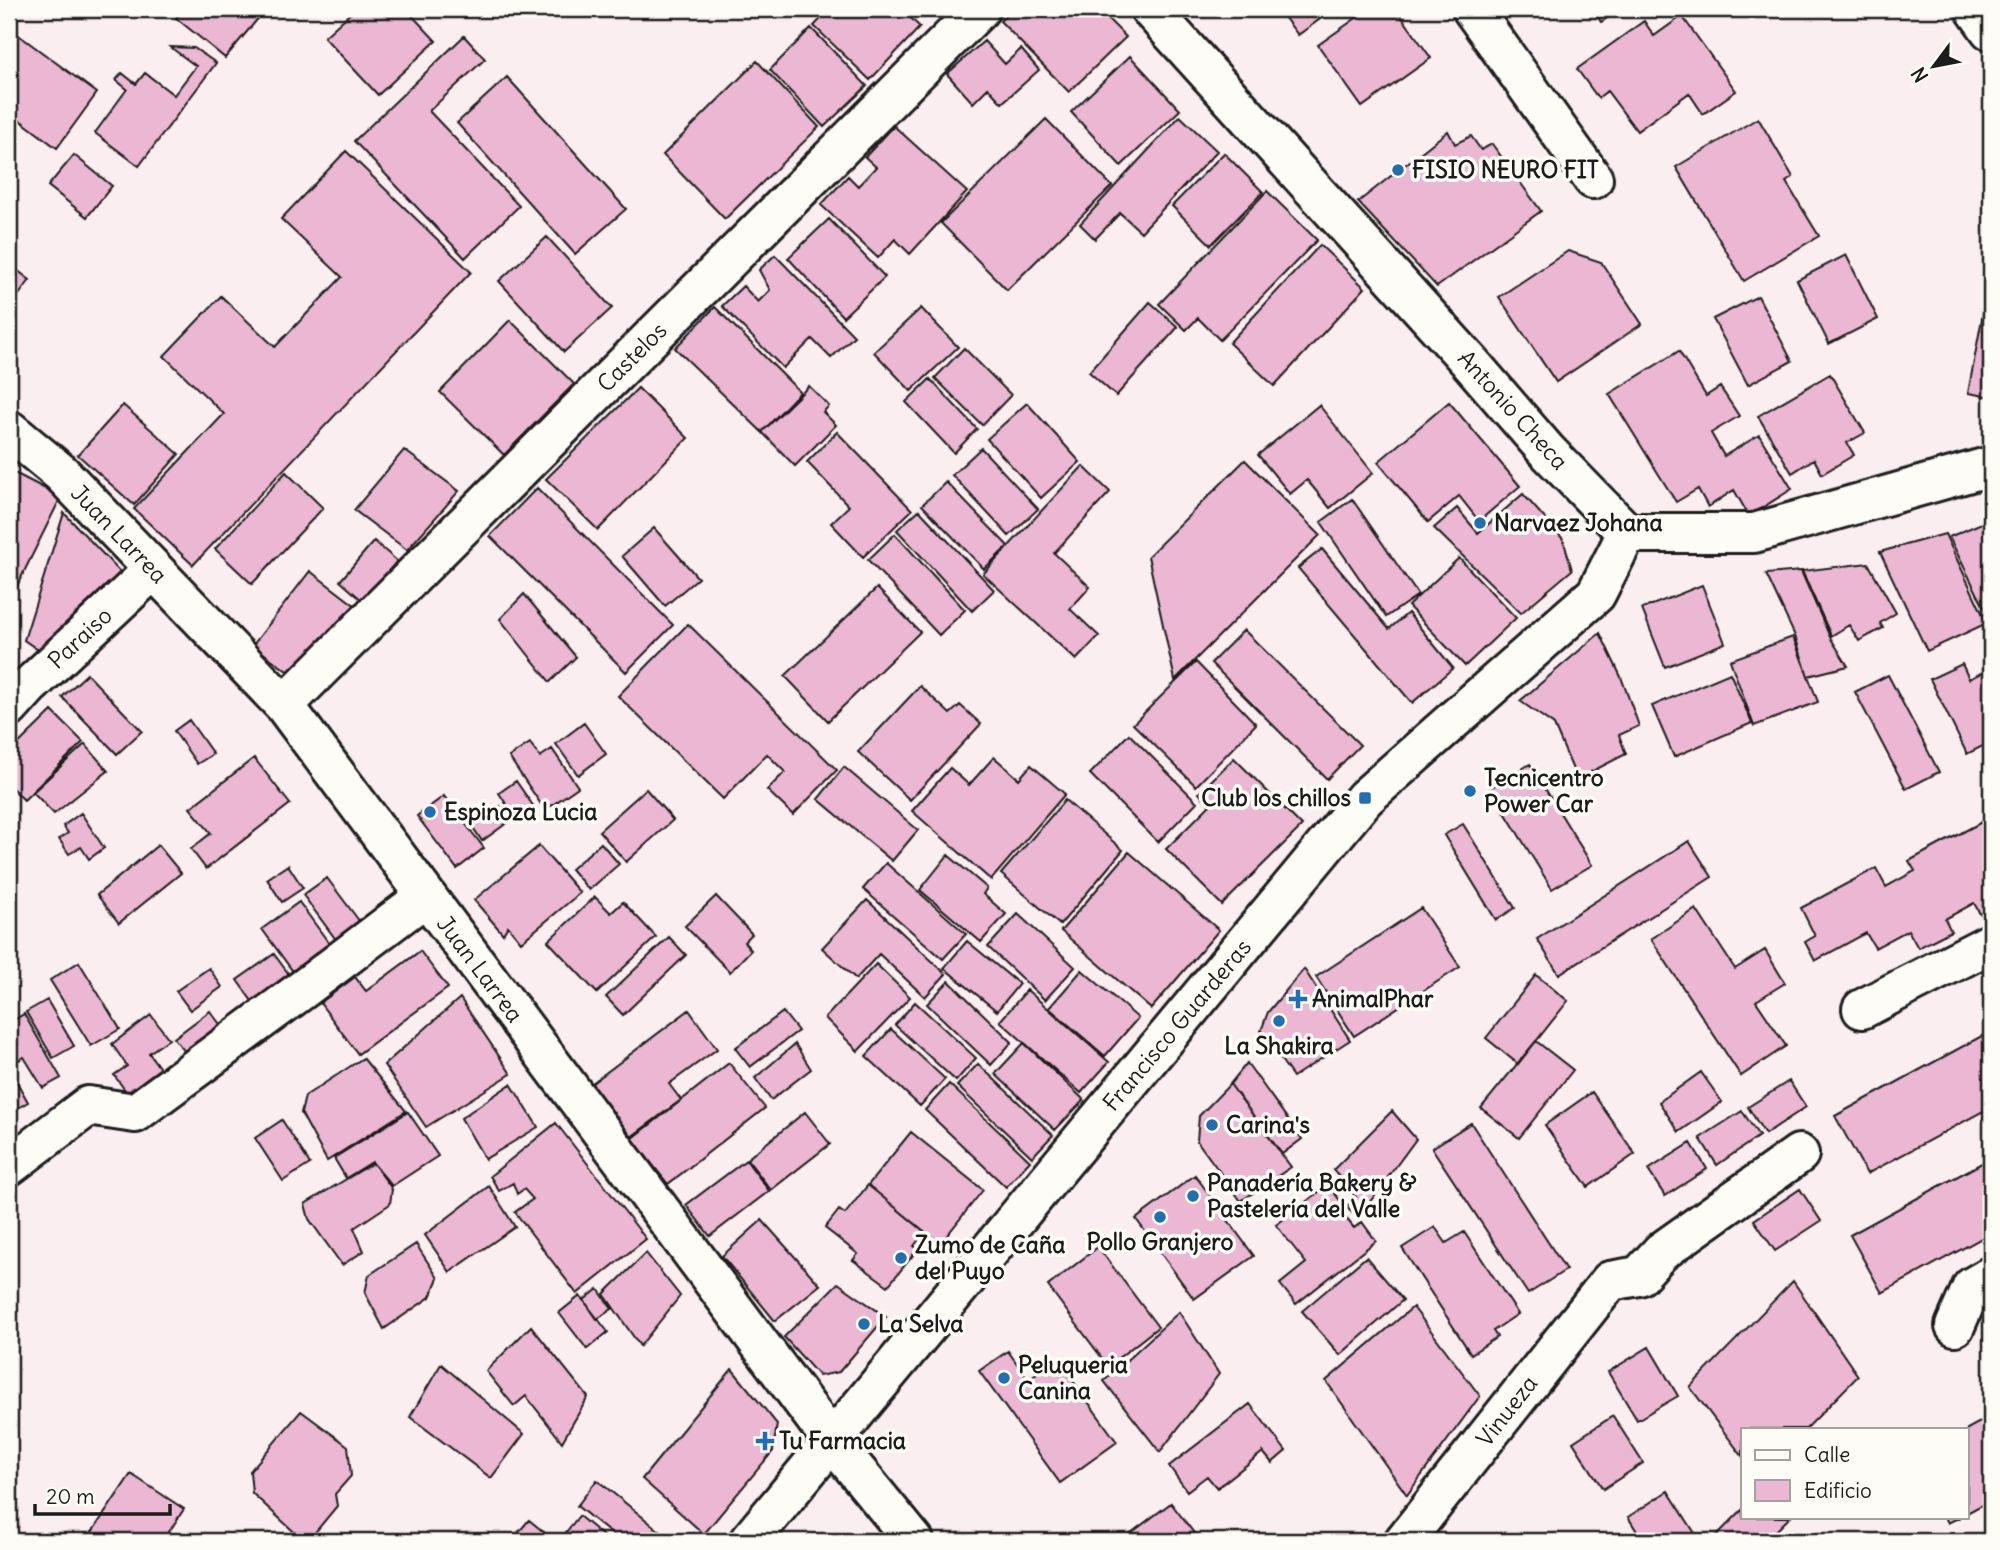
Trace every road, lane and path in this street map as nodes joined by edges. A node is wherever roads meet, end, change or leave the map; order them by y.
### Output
1 (979, 9) edge
2 (1150, 9) edge
3 (1472, 9) edge
4 (1593, 179) dead end
5 (9, 430) edge
6 (1991, 466) edge
7 (1627, 533) junction
8 (153, 570) junction
9 (284, 705) junction
10 (9, 708) edge
11 (426, 895) junction
12 (1991, 943) edge
13 (1862, 1009) dead end
14 (1799, 1154) dead end
15 (9, 1166) edge
16 (1991, 1276) edge
17 (1955, 1326) dead end
18 (832, 1441) junction
19 (749, 1541) edge
20 (914, 1541) edge
21 (1404, 1541) edge

1 - 9 street, Castelos
2 - 7 street, Antonio Checa
3 - 4 street
5 - 8 street, Juan Larrea
6 - 7 street
7 - 18 street, Francisco Guarderas
8 - 9 street, Juan Larrea
8 - 10 street, Paraiso
9 - 11 street, Juan Larrea
11 - 15 street
11 - 18 street, Juan Larrea
12 - 13 street
14 - 21 street, Vinueza
16 - 17 street
18 - 19 street, Francisco Guarderas
18 - 20 street, Juan Larrea

